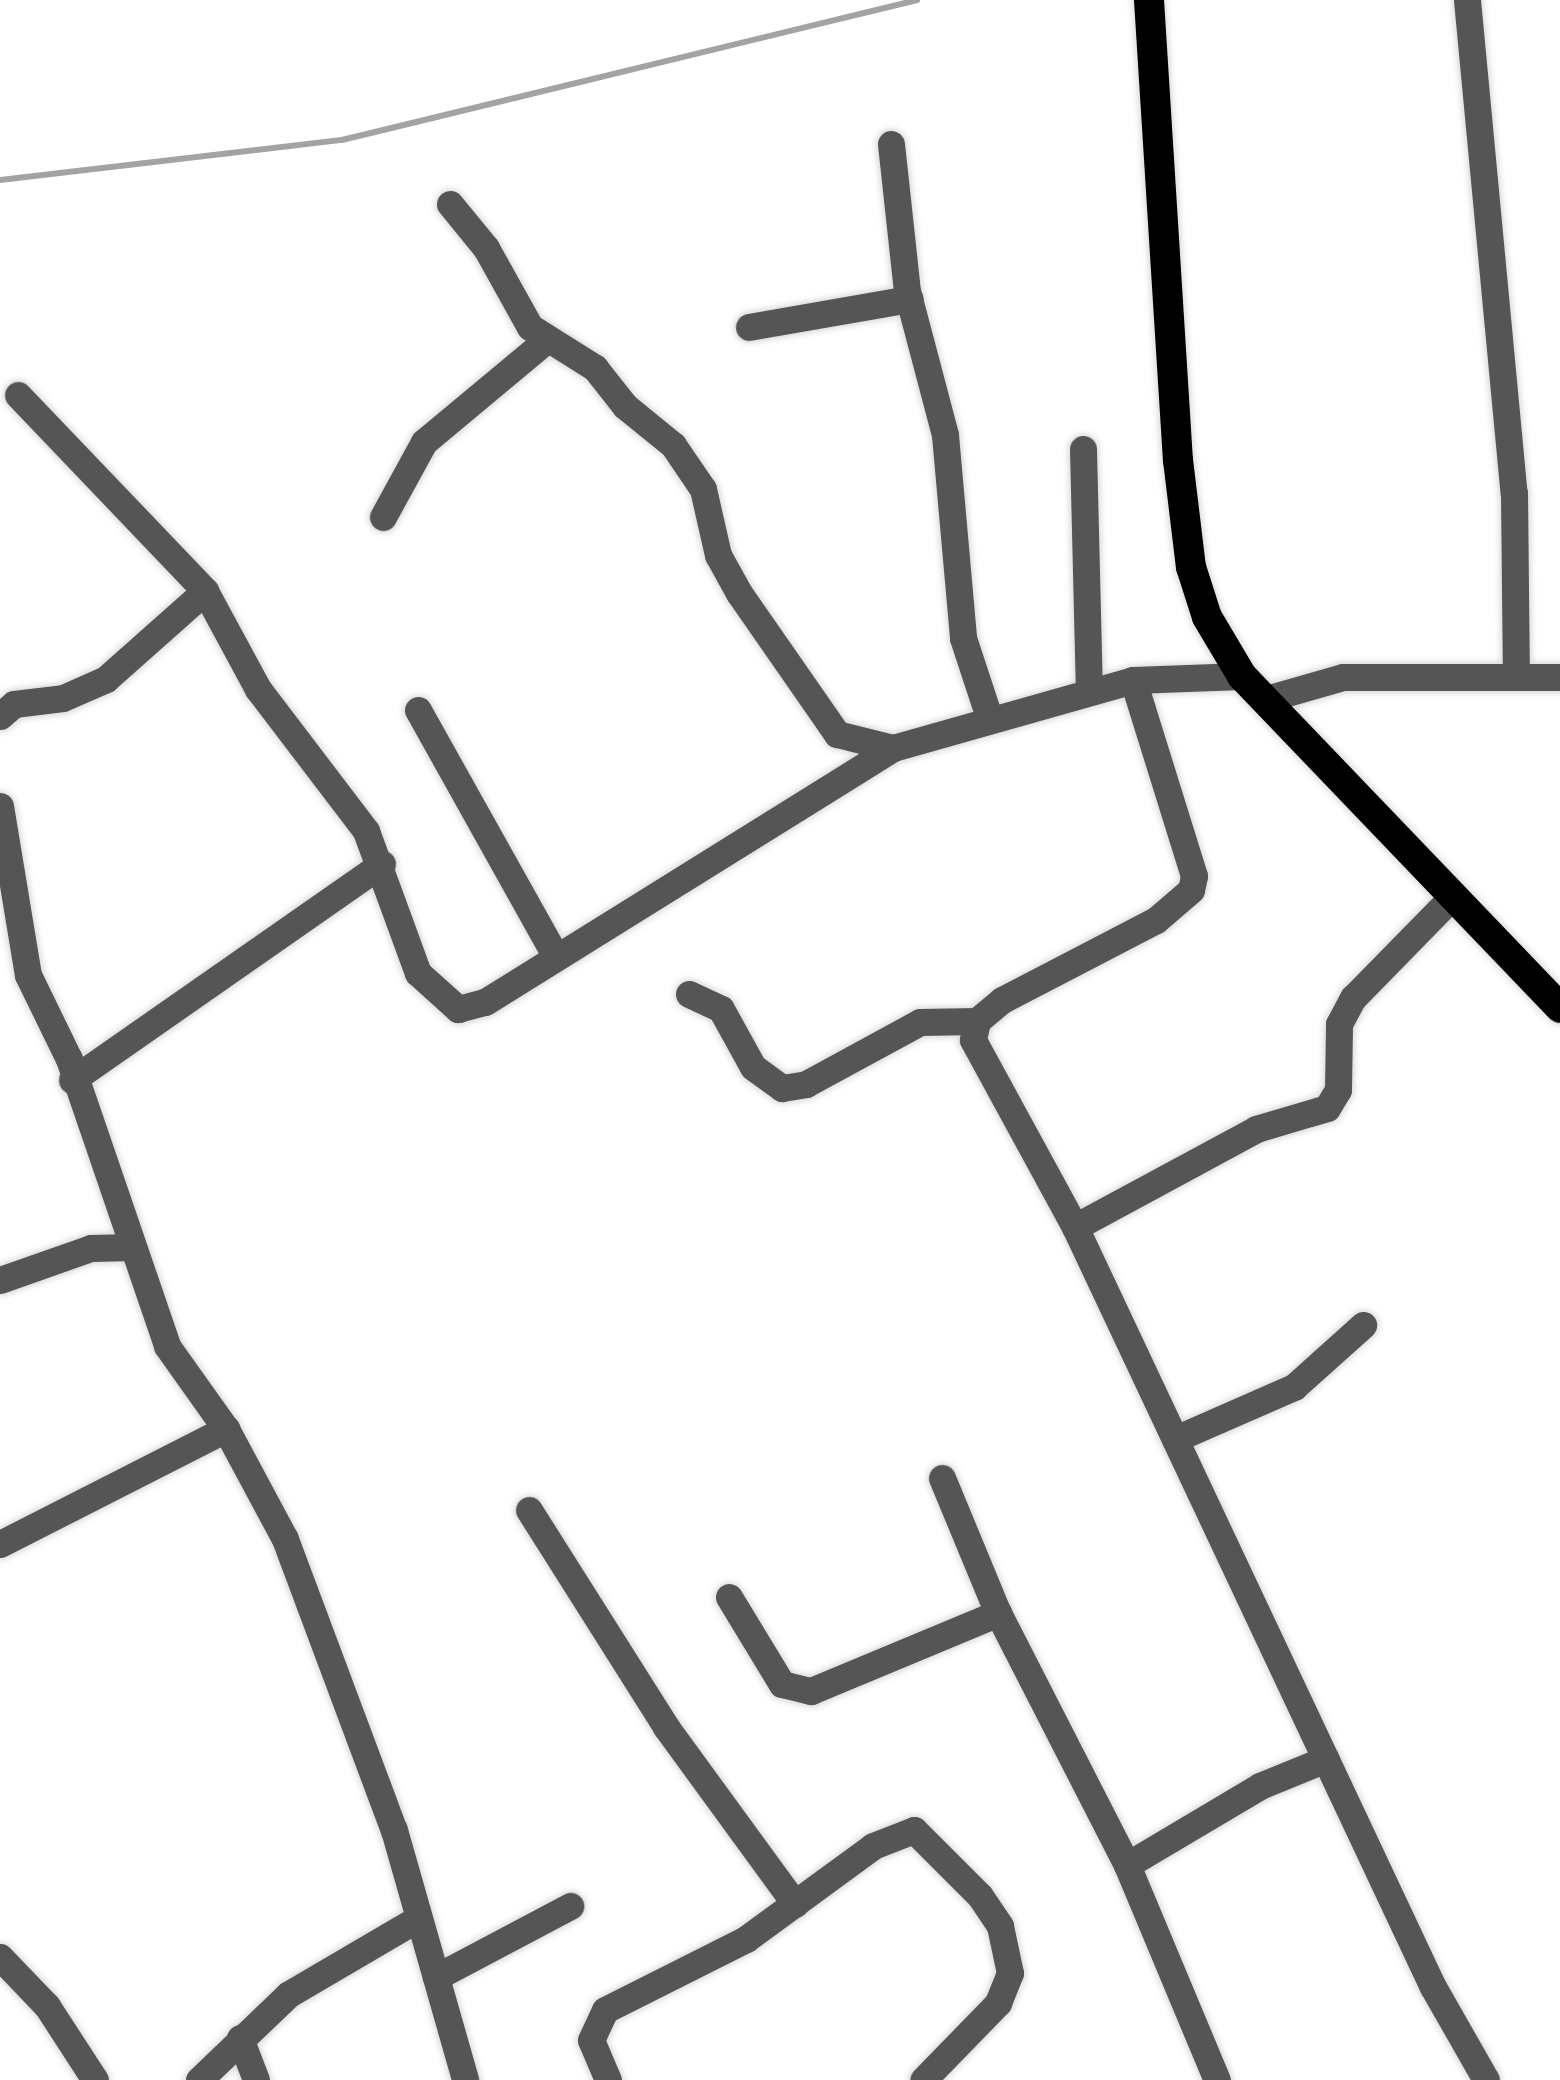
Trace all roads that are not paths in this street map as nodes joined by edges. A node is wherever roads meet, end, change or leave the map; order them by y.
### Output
1 (1150, 0) edge
2 (1467, 0) edge
3 (891, 144) dead end
4 (450, 204) dead end
5 (910, 299) junction
6 (749, 327) dead end
7 (544, 342) junction
8 (18, 395) dead end
9 (1083, 449) dead end
10 (383, 517) dead end
11 (205, 591) junction
12 (1242, 676) junction
13 (1516, 676) junction
14 (1560, 676) edge
15 (1133, 680) junction
16 (1089, 690) junction
17 (1267, 699) junction
18 (418, 710) dead end
19 (0, 716) edge
20 (990, 720) junction
21 (893, 748) junction
22 (0, 806) edge
23 (4, 854) edge
24 (382, 864) junction
25 (1454, 896) junction
26 (554, 953) junction
27 (28, 975) junction
28 (0, 987) edge
29 (689, 994) dead end
30 (1560, 1007) edge
31 (977, 1021) junction
32 (72, 1080) junction
33 (1076, 1226) junction
34 (132, 1247) junction
35 (0, 1280) edge
36 (1363, 1325) dead end
37 (226, 1430) junction
38 (1175, 1438) junction
39 (942, 1478) dead end
40 (529, 1510) dead end
41 (0, 1544) edge
42 (729, 1598) dead end
43 (998, 1612) junction
44 (1326, 1759) junction
45 (1127, 1865) junction
46 (795, 1904) junction
47 (570, 1906) dead end
48 (417, 1919) junction
49 (5, 1970) edge
50 (436, 1977) junction
51 (240, 2038) junction
52 (95, 2080) edge
53 (199, 2080) edge
54 (256, 2080) edge
55 (465, 2080) edge
56 (608, 2080) edge
57 (922, 2080) edge
58 (1217, 2080) edge
59 (1486, 2080) edge

1 - 12 main road
2 - 13 street
3 - 5 street
4 - 7 street
5 - 6 street
5 - 20 street
7 - 10 street
7 - 21 street
8 - 11 street
9 - 16 street
11 - 19 street
11 - 24 street
12 - 15 street
12 - 17 main road
13 - 14 street
13 - 17 street
15 - 16 street
15 - 31 street
16 - 20 street
17 - 25 main road
18 - 26 street
20 - 21 street
21 - 26 street
22 - 23 street
23 - 27 street
24 - 26 street
24 - 32 street
25 - 30 main road
25 - 33 street
27 - 28 street
27 - 32 street
29 - 31 street
31 - 33 street
32 - 34 street
33 - 38 street
34 - 35 street
34 - 37 street
36 - 38 street
37 - 41 street
37 - 48 street
38 - 44 street
39 - 43 street
40 - 46 street
42 - 43 street
43 - 45 street
44 - 45 street
44 - 59 street
45 - 58 street
46 - 56 street
46 - 57 street
47 - 50 street
48 - 50 street
48 - 51 street
49 - 52 street
50 - 55 street
51 - 53 street
51 - 54 street

